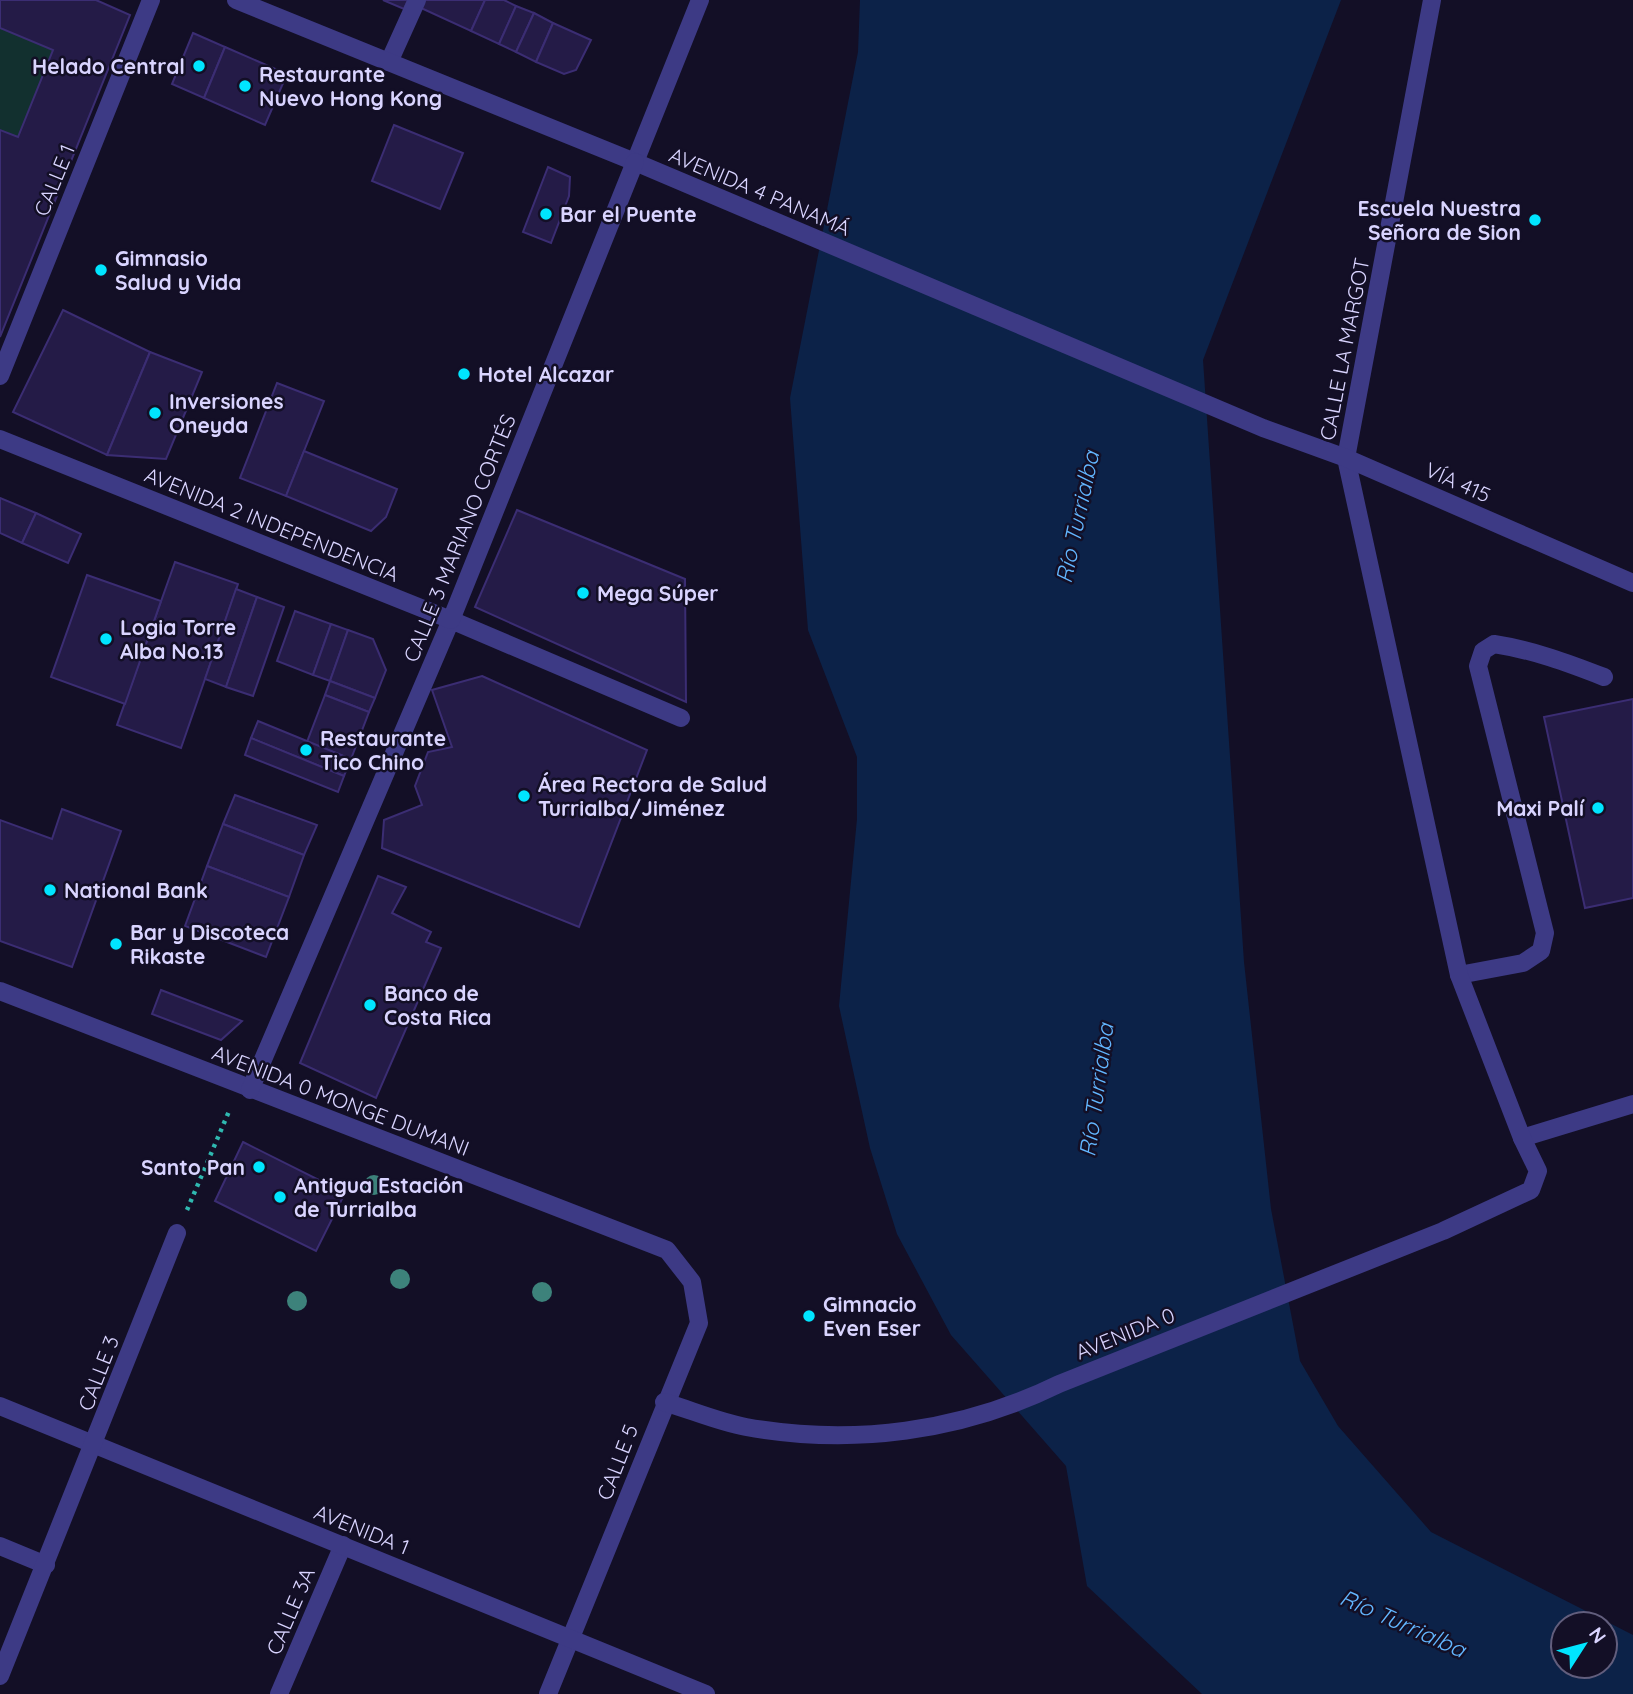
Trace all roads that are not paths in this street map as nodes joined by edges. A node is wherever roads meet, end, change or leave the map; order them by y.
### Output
1 (151, 0) edge
2 (236, 0) edge
3 (417, 0) edge
4 (700, 0) edge
5 (1432, 0) edge
6 (388, 62) junction
7 (635, 162) junction
8 (0, 376) edge
9 (1264, 428) joint
10 (0, 439) edge
11 (1346, 458) junction
12 (1633, 583) edge
13 (451, 621) junction
14 (1604, 677) dead end
15 (681, 718) dead end
16 (1459, 975) junction
17 (0, 991) edge
18 (245, 1088) junction
19 (1633, 1104) edge
20 (1522, 1138) junction
21 (177, 1233) road end
22 (667, 1250) joint
23 (664, 1402) junction
24 (0, 1406) edge
25 (95, 1444) junction
26 (343, 1545) junction
27 (0, 1546) edge
28 (46, 1565) junction
29 (572, 1640) junction
30 (0, 1676) edge
31 (279, 1694) edge
32 (548, 1694) edge
33 (706, 1694) edge

1 - 8 street, CALLE 1
2 - 6 street, AVENIDA 4 PANAMÁ
3 - 6 street
4 - 7 street, CALLE 3 MARIANO CORTÉS
5 - 11 street, CALLE LA MARGOT
6 - 7 street, AVENIDA 4 PANAMÁ
7 - 9 street, AVENIDA 4 PANAMÁ
7 - 13 street, CALLE 3 MARIANO CORTÉS
9 - 11 street, VÍA 415
10 - 13 street, AVENIDA 2 INDEPENDENCIA
11 - 12 street, VÍA 415
11 - 16 street, AVENIDA 0
13 - 15 street, AVENIDA 2 INDEPENDENCIA
13 - 18 street, CALLE 3 MARIANO CORTÉS
14 - 16 street
16 - 20 street, AVENIDA 0
17 - 18 street, AVENIDA 0 MONGE DUMANI
18 - 22 street, AVENIDA 0 MONGE DUMANI
19 - 20 street
20 - 23 street, AVENIDA 0
21 - 25 street, CALLE 3
22 - 23 street, CALLE 5
23 - 29 street, CALLE 5
24 - 25 street, AVENIDA 1
25 - 26 street, AVENIDA 1
25 - 28 street, CALLE 3
26 - 29 street, AVENIDA 1
26 - 31 street, CALLE 3A
27 - 28 street
28 - 30 street, CALLE 3
29 - 32 street, CALLE 5
29 - 33 street, AVENIDA 1

